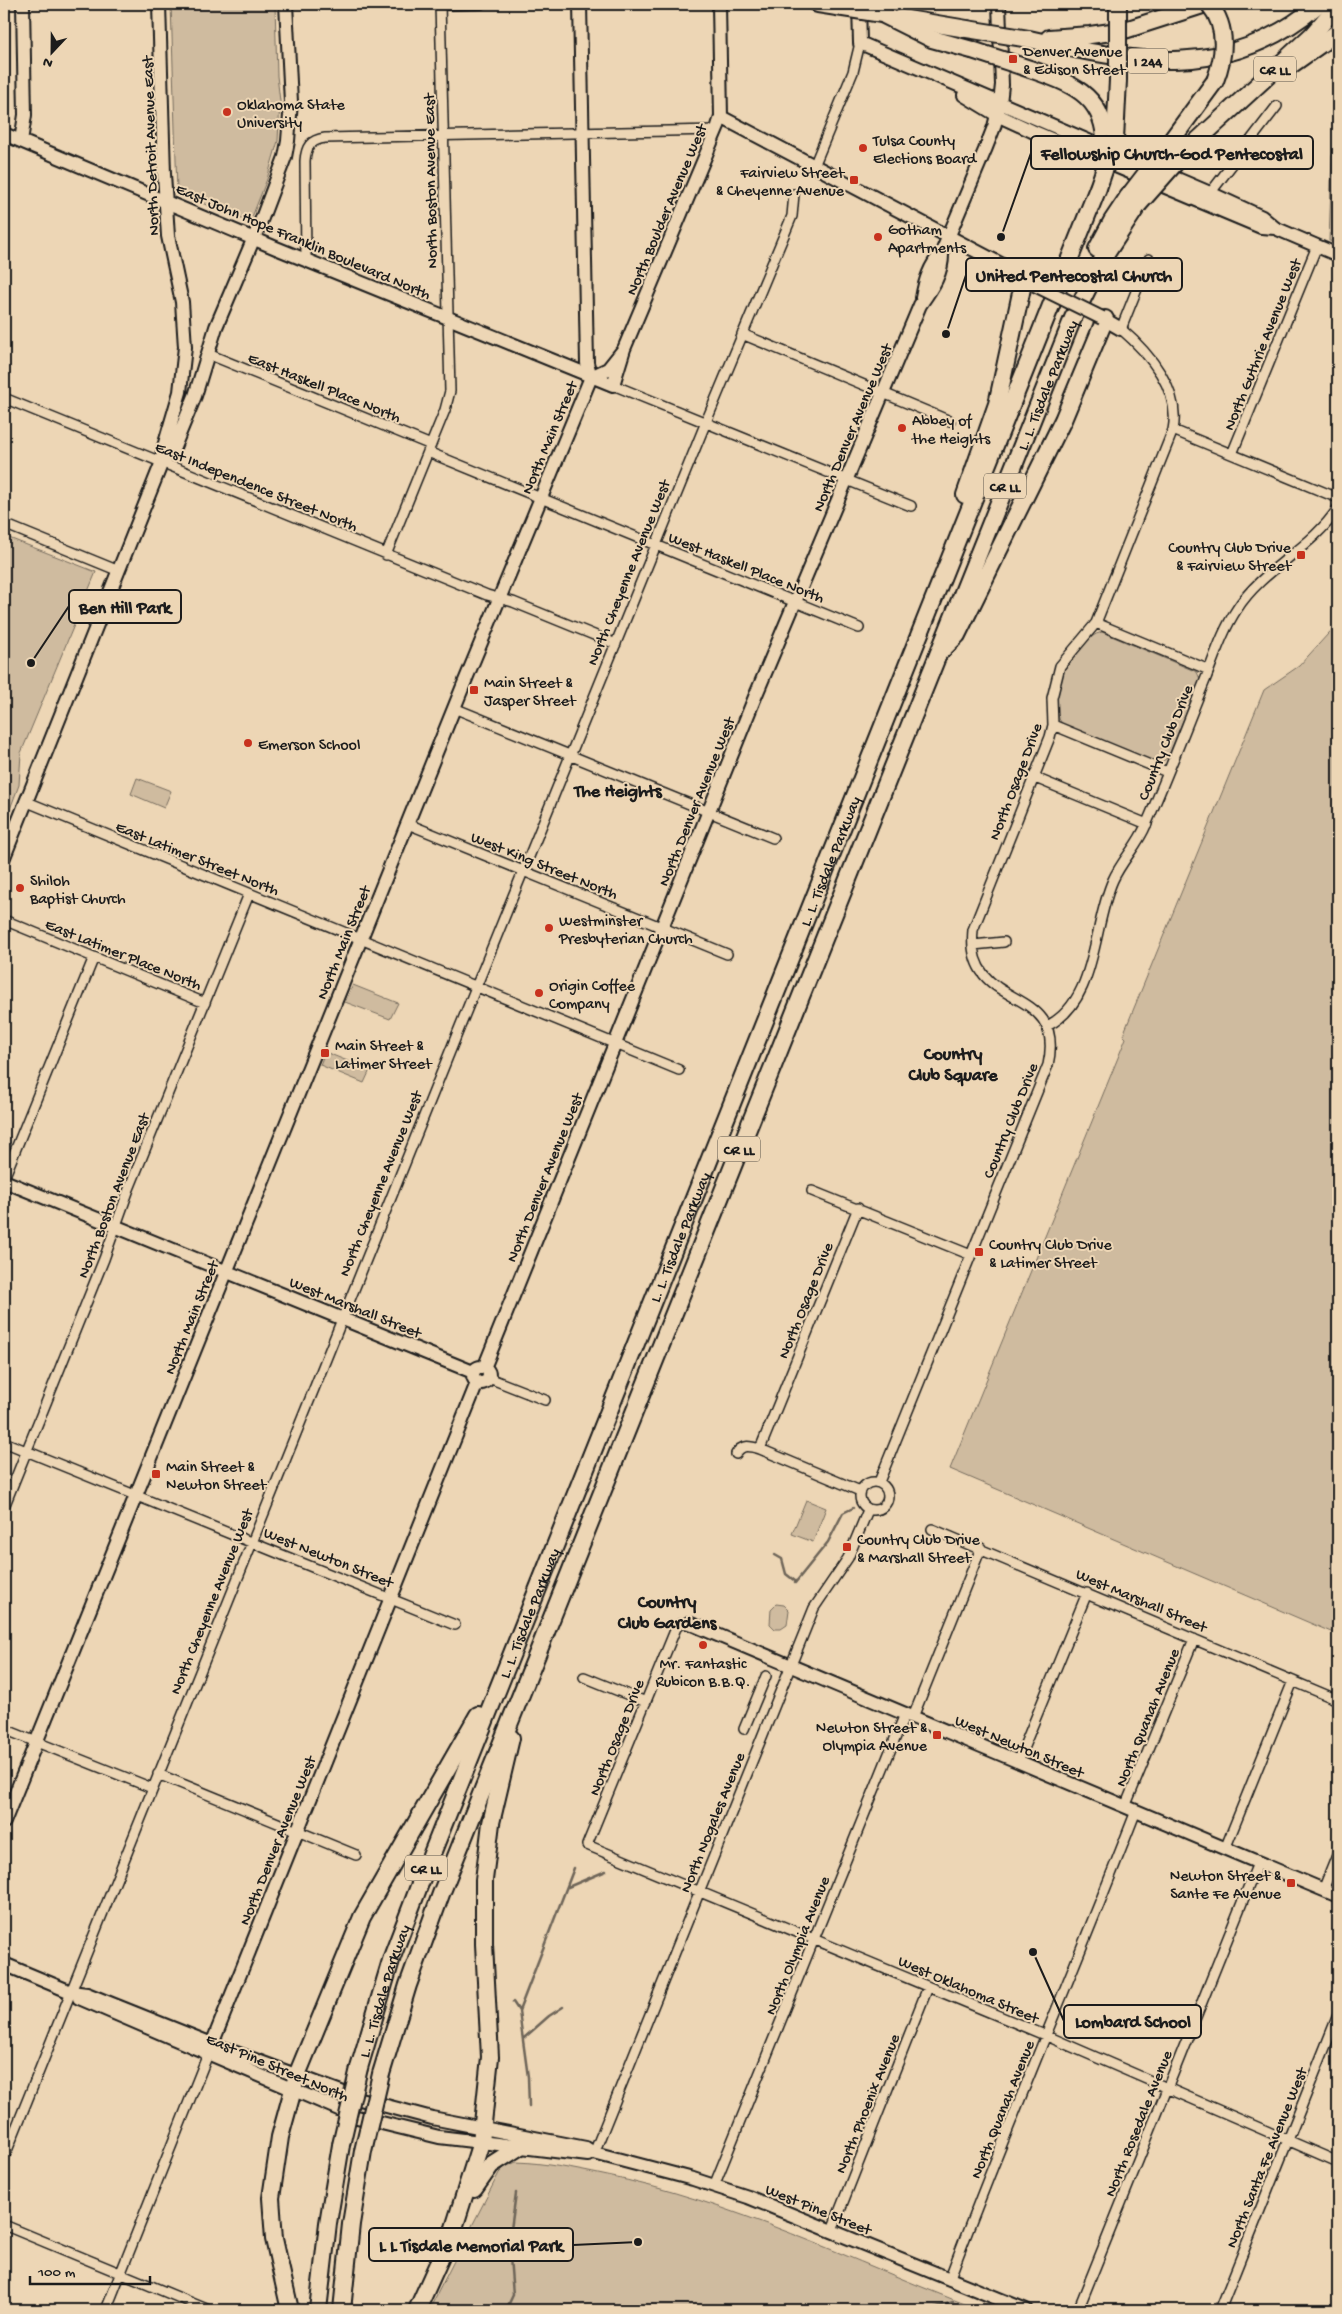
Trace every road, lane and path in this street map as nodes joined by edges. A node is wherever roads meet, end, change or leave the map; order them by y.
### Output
1 (23, 4) edge
2 (159, 4) edge
3 (286, 4) edge
4 (440, 4) edge
5 (481, 4) edge
6 (580, 4) edge
7 (719, 4) edge
8 (818, 4) edge
9 (859, 4) edge
10 (999, 4) edge
11 (1118, 4) edge
12 (1208, 4) edge
13 (1319, 4) edge
14 (1338, 5) edge
15 (882, 14) junction
16 (1338, 32) edge
17 (1029, 39) junction
18 (860, 43) junction
19 (1238, 102) junction
20 (1277, 106) dead end
21 (999, 109) junction
22 (721, 117) junction
23 (716, 130) junction
24 (4, 134) edge
25 (584, 134) junction
26 (443, 136) junction
27 (21, 141) junction
28 (814, 166) junction
29 (1098, 188) junction
30 (794, 194) dead end
31 (1207, 198) junction
32 (166, 201) junction
33 (1133, 201) junction
34 (254, 238) junction
35 (945, 245) junction
36 (1317, 246) junction
37 (1337, 253) edge
38 (1149, 259) dead end
39 (306, 260) junction
40 (1030, 282) junction
41 (448, 317) junction
42 (1104, 318) junction
43 (1121, 329) junction
44 (742, 334) junction
45 (624, 349) junction
46 (208, 354) junction
47 (591, 377) junction
48 (613, 385) junction
49 (883, 393) junction
50 (4, 398) edge
51 (950, 421) dead end
52 (706, 422) junction
53 (1173, 430) junction
54 (429, 449) junction
55 (1232, 454) junction
56 (162, 462) junction
57 (846, 480) junction
58 (540, 498) junction
59 (1338, 498) edge
60 (911, 506) dead end
61 (1338, 508) edge
62 (4, 524) edge
63 (656, 546) junction
64 (386, 554) junction
65 (119, 571) junction
66 (499, 598) junction
67 (933, 600) junction
68 (795, 602) junction
69 (1096, 623) junction
70 (859, 628) dead end
71 (616, 644) junction
72 (937, 654) junction
73 (1209, 670) junction
74 (454, 708) junction
75 (1053, 725) junction
76 (570, 755) junction
77 (1168, 772) junction
78 (1033, 777) junction
79 (25, 801) junction
80 (709, 812) junction
81 (408, 824) junction
82 (1147, 824) junction
83 (773, 838) dead end
84 (4, 857) edge
85 (523, 871) junction
86 (249, 894) junction
87 (4, 920) edge
88 (662, 928) junction
89 (360, 939) junction
90 (1004, 942) dead end
91 (973, 945) junction
92 (727, 954) dead end
93 (94, 957) junction
94 (476, 986) junction
95 (205, 1003) junction
96 (1047, 1026) junction
97 (614, 1043) junction
98 (679, 1070) dead end
99 (4, 1179) edge
100 (812, 1191) dead end
101 (858, 1208) junction
102 (116, 1226) junction
103 (971, 1255) junction
104 (226, 1272) junction
105 (341, 1318) junction
106 (481, 1375) junction
107 (545, 1400) dead end
108 (4, 1442) edge
109 (760, 1449) junction
110 (26, 1451) junction
111 (736, 1454) dead end
112 (879, 1482) junction
113 (860, 1491) junction
114 (136, 1496) junction
115 (4, 1508) edge
116 (868, 1510) junction
117 (932, 1529) dead end
118 (250, 1542) junction
119 (982, 1548) junction
120 (1087, 1593) junction
121 (390, 1598) junction
122 (689, 1623) joint
123 (454, 1626) dead end
124 (1194, 1639) junction
125 (790, 1667) junction
126 (504, 1672) junction
127 (766, 1676) dead end
128 (584, 1677) dead end
129 (1293, 1681) junction
130 (521, 1691) junction
131 (1338, 1700) edge
132 (646, 1702) junction
133 (909, 1716) junction
134 (4, 1729) edge
135 (744, 1729) dead end
136 (36, 1742) junction
137 (1018, 1762) junction
138 (158, 1774) junction
139 (152, 1788) junction
140 (1131, 1809) junction
141 (4, 1822) edge
142 (298, 1831) junction
143 (588, 1844) joint
144 (1225, 1849) junction
145 (1338, 1853) edge
146 (356, 1855) dead end
147 (1258, 1863) junction
148 (1323, 1890) junction
149 (699, 1892) junction
150 (1338, 1896) edge
151 (815, 1939) junction
152 (4, 1964) edge
153 (928, 1987) junction
154 (71, 1992) junction
155 (1338, 2016) edge
156 (1047, 2036) junction
157 (210, 2049) junction
158 (294, 2082) junction
159 (1167, 2087) junction
160 (482, 2135) junction
161 (1288, 2139) junction
162 (519, 2146) junction
163 (594, 2153) junction
164 (4, 2158) edge
165 (1338, 2162) edge
166 (714, 2186) junction
167 (463, 2205) junction
168 (4, 2225) edge
169 (832, 2230) junction
170 (121, 2274) junction
171 (949, 2280) junction
172 (106, 2310) edge
173 (209, 2310) edge
174 (290, 2310) edge
175 (318, 2310) edge
176 (342, 2310) edge
177 (417, 2310) edge
178 (1026, 2310) edge
179 (1078, 2310) edge
180 (1220, 2310) edge

1 - 27 street
2 - 32 street, North Detroit Avenue East
3 - 34 street
4 - 5 street
4 - 26 street, North Boston Avenue East
6 - 25 street, North Main Street
7 - 22 street, North Boulder Avenue West
8 - 15 highway, I 244, bridge
9 - 18 street
10 - 21 street, North Denver Avenue West
11 - 29 highway, L. L. Tisdale Parkway / CR LL, bridge
12 - 17 highway
12 - 33 highway, bridge
13 - 17 highway, I 244
14 - 19 highway, CR LL
15 - 17 highway, I 244, bridge
15 - 29 highway, bridge
16 - 19 highway
18 - 21 street
18 - 28 street
19 - 33 highway, CR LL, bridge
20 - 31 street
21 - 31 street
21 - 35 street, North Denver Avenue West
22 - 23 street, North Boulder Avenue West
22 - 28 street
23 - 25 street
23 - 45 street, North Boulder Avenue West
24 - 27 street, East John Hope Franklin Boulevard North
25 - 26 street
25 - 47 street, North Main Street
26 - 39 street
26 - 41 street, North Boston Avenue East
27 - 32 street, East John Hope Franklin Boulevard North
28 - 35 street
29 - 67 highway, L. L. Tisdale Parkway / CR LL
30 - 44 street, North Cheyenne Avenue West
31 - 36 street
32 - 34 street, East John Hope Franklin Boulevard North
32 - 56 street, North Detroit Avenue East
33 - 72 highway, L. L. Tisdale Parkway / CR LL
34 - 39 street, East John Hope Franklin Boulevard North
34 - 46 street
35 - 40 street
35 - 49 street, North Denver Avenue West
36 - 37 street
36 - 55 street, North Guthrie Avenue West
38 - 43 street
39 - 41 street, East John Hope Franklin Boulevard North
40 - 42 street, bridge
40 - 67 highway
41 - 47 street, East John Hope Franklin Boulevard North
41 - 54 street, North Boston Avenue East
42 - 43 street
42 - 72 highway
43 - 53 street
44 - 49 street
44 - 52 street, North Cheyenne Avenue West
45 - 47 street, North Boulder Avenue West
45 - 48 street
46 - 54 street, East Haskell Place North
46 - 56 street
47 - 48 street, East John Hope Franklin Boulevard North
47 - 58 street, North Main Street
48 - 52 street
49 - 51 street
49 - 57 street, North Denver Avenue West
50 - 56 street, East Independence Street North
52 - 57 street
52 - 63 street, North Cheyenne Avenue West
53 - 55 street
53 - 69 street, North Osage Drive
54 - 58 street, East Haskell Place North
54 - 64 street, North Boston Avenue East
55 - 59 street
56 - 64 street, East Independence Street North
56 - 65 street
57 - 60 street
57 - 68 street, North Denver Avenue West
58 - 63 street, West Haskell Place North
58 - 66 street, North Main Street
61 - 73 street, Country Club Drive
62 - 65 street
63 - 68 street, West Haskell Place North
63 - 71 street, North Cheyenne Avenue West
64 - 66 street, East Independence Street North
65 - 79 street
66 - 71 street, East Independence Street North
66 - 74 street, North Main Street
67 - 126 highway, L. L. Tisdale Parkway / CR LL
68 - 70 street, West Haskell Place North
68 - 80 street, North Denver Avenue West
69 - 73 street
69 - 75 street, North Osage Drive
71 - 76 street, North Cheyenne Avenue West
72 - 130 highway, L. L. Tisdale Parkway / CR LL
73 - 77 street, Country Club Drive
74 - 76 street
74 - 81 street, North Main Street
75 - 77 street
75 - 78 street, North Osage Drive
76 - 80 street
76 - 85 street, North Cheyenne Avenue West
77 - 82 street, Country Club Drive
78 - 82 street
78 - 91 street, North Osage Drive
79 - 84 street
79 - 86 street, East Latimer Street North
80 - 83 street
80 - 88 street, North Denver Avenue West
81 - 85 street, West King Street North
81 - 89 street, North Main Street
82 - 96 street, Country Club Drive
85 - 88 street, West King Street North
85 - 94 street, North Cheyenne Avenue West
86 - 89 street, East Latimer Street North
86 - 95 street, North Boston Avenue East
87 - 93 street, East Latimer Place North
88 - 92 street, West King Street North
88 - 97 street, North Denver Avenue West
89 - 94 street, East Latimer Street North
89 - 104 street, North Main Street
90 - 91 street
91 - 96 street, North Osage Drive
93 - 95 street, East Latimer Place North
93 - 99 street
94 - 97 street, East Latimer Street North
94 - 105 street, North Cheyenne Avenue West
95 - 102 street, North Boston Avenue East
96 - 103 street, Country Club Drive
97 - 98 street, East Latimer Street North
97 - 106 street, North Denver Avenue West
99 - 102 street, West Marshall Street
100 - 101 street
101 - 103 street
101 - 109 street, North Osage Drive
102 - 104 street, West Marshall Street
102 - 110 street, North Boston Avenue East
103 - 112 street, Country Club Drive
104 - 105 street, West Marshall Street
104 - 114 street, North Main Street
105 - 106 street, West Marshall Street
105 - 118 street, North Cheyenne Avenue West
106 - 107 street, West Marshall Street
106 - 121 street, North Denver Avenue West
108 - 110 street, West Newton Street
109 - 111 street
109 - 113 street
110 - 114 street, West Newton Street
110 - 115 street, North Boston Avenue East
112 - 113 street
112 - 116 street
113 - 116 street
114 - 118 street, West Newton Street
114 - 136 street, North Main Street
116 - 125 street, North Nogales Avenue
117 - 119 street, West Marshall Street
118 - 121 street, West Newton Street
118 - 138 street, North Cheyenne Avenue West
119 - 120 street, West Marshall Street
119 - 133 street, North Olympia Avenue
120 - 124 street, West Marshall Street
120 - 137 street
121 - 123 street, West Newton Street
121 - 142 street, North Denver Avenue West
122 - 125 street, West Newton Street
122 - 132 street, North Osage Drive
124 - 129 street, West Marshall Street
124 - 140 street, North Quanah Avenue
125 - 133 street, West Newton Street
125 - 149 street, North Nogales Avenue
126 - 158 highway
126 - 175 highway, L. L. Tisdale Parkway / CR LL, bridge
127 - 135 street
128 - 132 street
129 - 131 street, West Marshall Street
129 - 144 street
130 - 160 highway
130 - 176 highway, L. L. Tisdale Parkway / CR LL, bridge
132 - 143 street, North Osage Drive
133 - 137 street, West Newton Street
133 - 151 street, North Olympia Avenue
134 - 136 street
136 - 139 street
136 - 141 street, North Main Street
137 - 140 street, West Newton Street
138 - 139 street, North Cheyenne Avenue West
138 - 142 street
139 - 154 street, North Cheyenne Avenue West
140 - 144 street, West Newton Street
140 - 156 street, North Quanah Avenue
142 - 146 street
142 - 157 street, North Denver Avenue West
143 - 149 street, West Oklahoma Street
144 - 147 street, West Newton Street
145 - 148 street
147 - 148 street, West Newton Street
147 - 159 street, North Rosedale Avenue
148 - 150 street, West Newton Street
149 - 151 street, West Oklahoma Street
149 - 163 street, North Nogales Avenue
151 - 153 street, West Oklahoma Street
151 - 166 street, North Olympia Avenue
152 - 154 street, East Pine Street North
153 - 156 street, West Oklahoma Street
153 - 169 street, North Phoenix Avenue
154 - 157 street, East Pine Street North
154 - 164 street, North Cheyenne Avenue West
155 - 161 street, North Santa Fe Avenue West
156 - 159 street, West Oklahoma Street
156 - 171 street, North Quanah Avenue
157 - 158 street, East Pine Street North
157 - 170 street, North Denver Avenue West
158 - 160 street, East Pine Street North
158 - 160 street, East Pine Street North
158 - 174 highway
159 - 161 street, West Oklahoma Street
159 - 179 street, North Rosedale Avenue
160 - 162 street, West Pine Street
160 - 163 street, West Pine Street
160 - 167 highway
161 - 165 street, West Oklahoma Street
161 - 180 street, North Santa Fe Avenue West
162 - 163 street, West Pine Street
162 - 167 highway
163 - 166 street, West Pine Street
166 - 169 street, West Pine Street
167 - 177 highway
168 - 170 street
169 - 171 street, West Pine Street
170 - 172 street, North Denver Avenue West
170 - 173 street
171 - 178 street, West Pine Street

